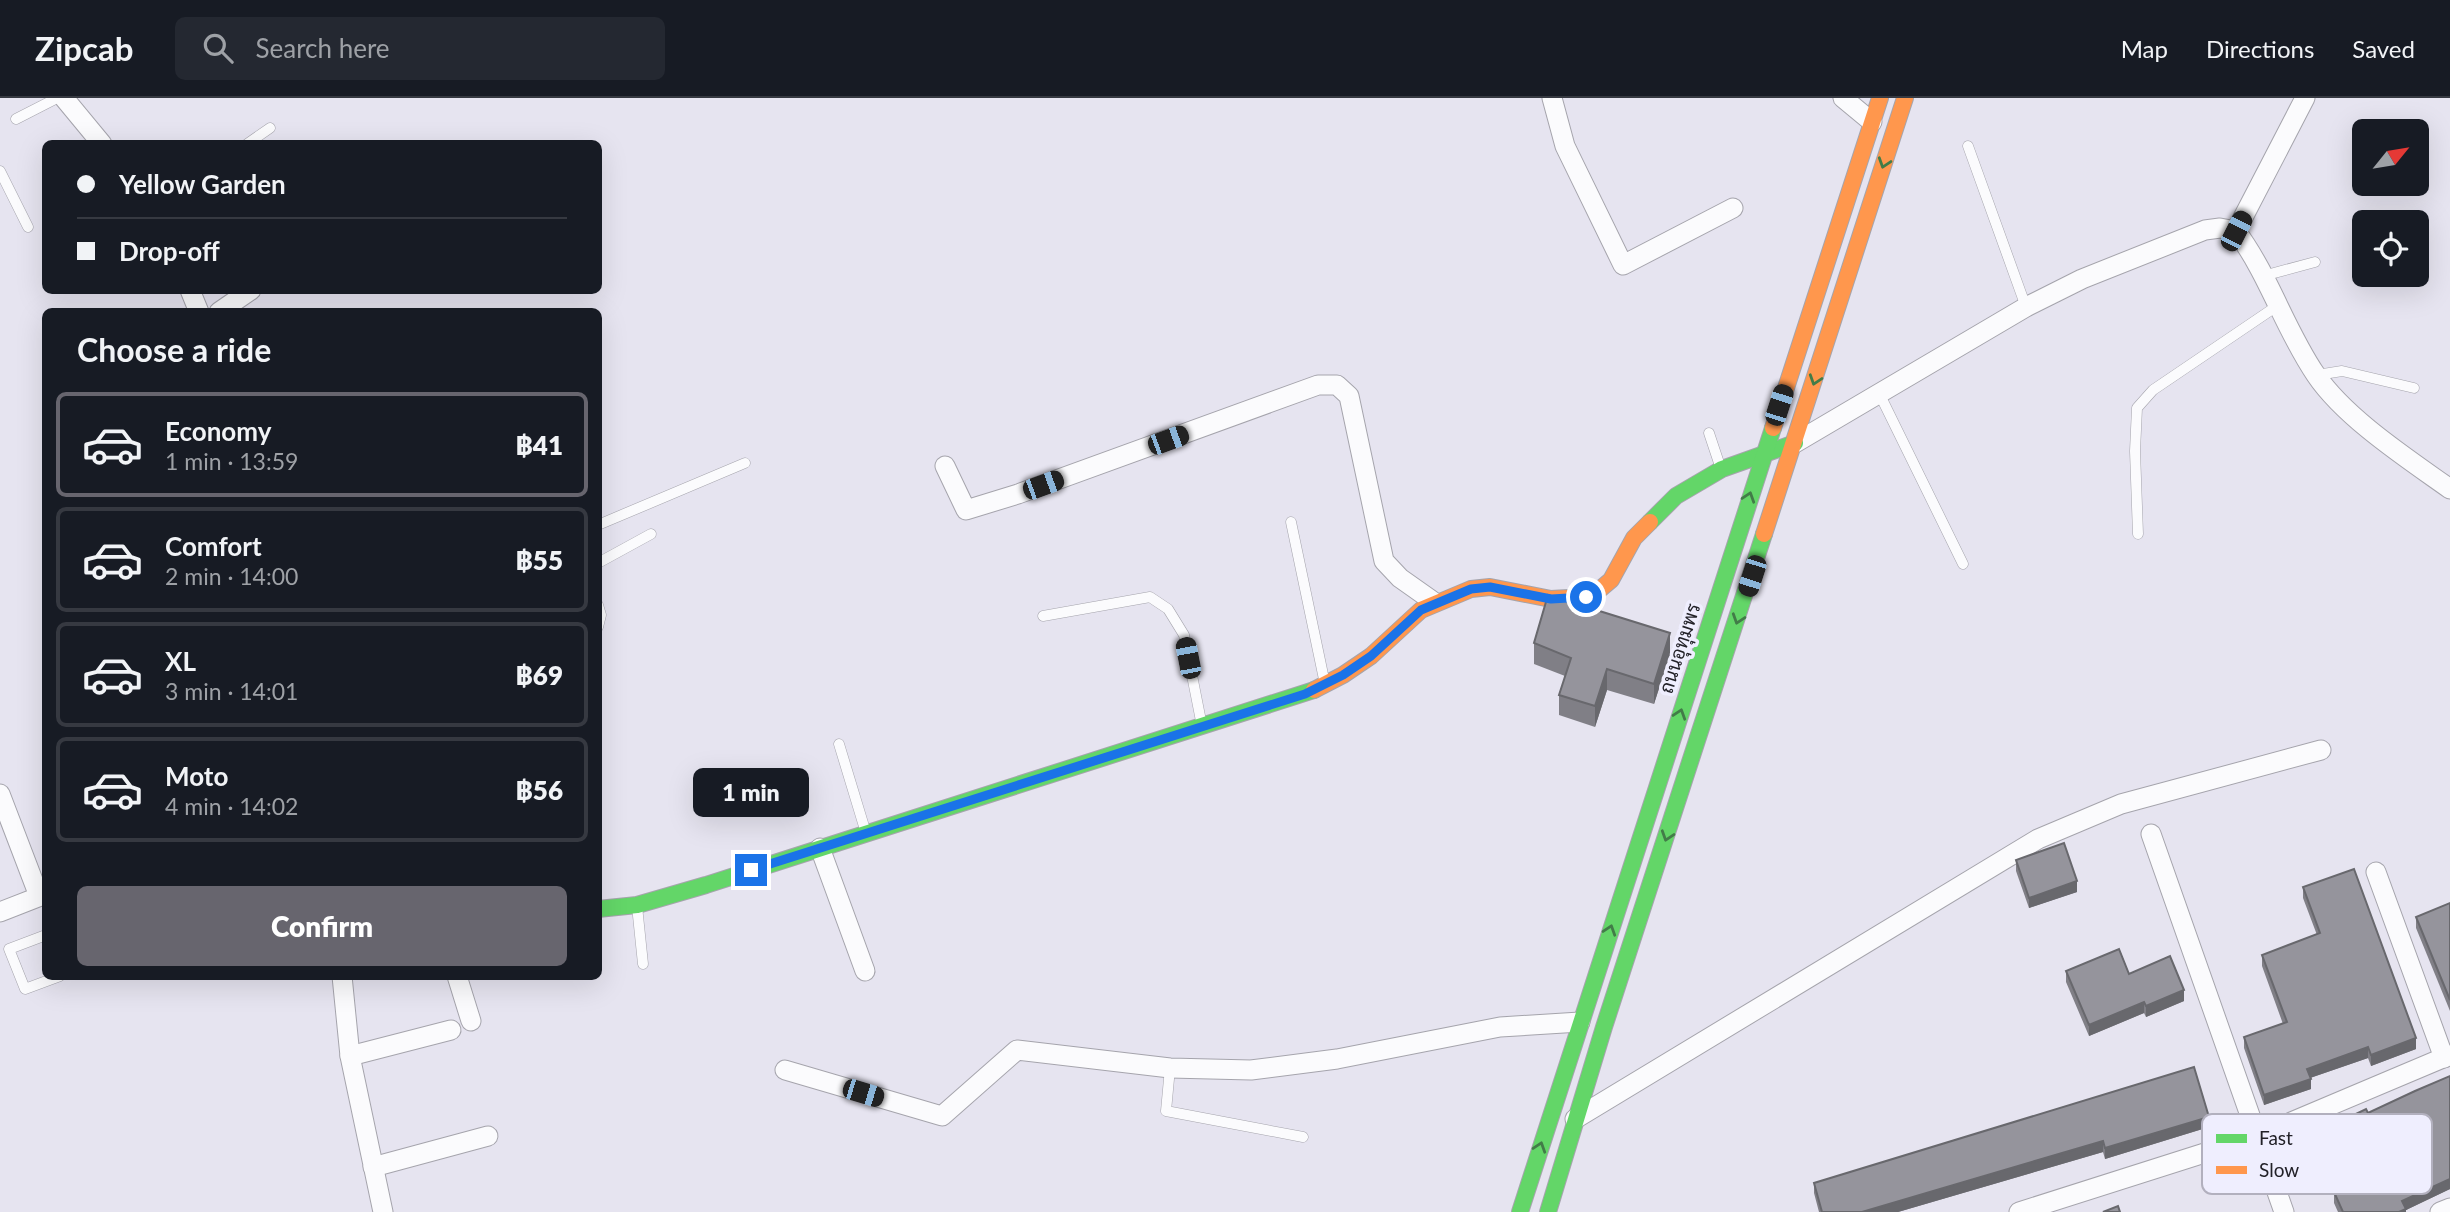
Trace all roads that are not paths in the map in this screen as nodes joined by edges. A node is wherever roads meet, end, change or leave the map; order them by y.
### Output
1 (57, 98) edge
2 (64, 98) edge
3 (1552, 98) edge
4 (1843, 98) edge
5 (1880, 98) edge
6 (1905, 98) edge
7 (2305, 98) edge
8 (16, 119) dead end
9 (1872, 122) junction
10 (270, 128) dead end
11 (99, 140) edge
12 (253, 140) edge
13 (1968, 146) dead end
14 (0, 172) edge
15 (1733, 208) dead end
16 (28, 227) dead end
17 (2236, 231) junction
18 (2315, 262) dead end
19 (2263, 276) junction
20 (245, 294) edge
21 (2277, 306) junction
22 (2026, 307) junction
23 (225, 308) edge
24 (2316, 376) junction
25 (2414, 388) dead end
26 (1880, 393) junction
27 (1709, 433) dead end
28 (1795, 443) junction
29 (1762, 457) junction
30 (745, 463) dead end
31 (945, 466) dead end
32 (1721, 470) junction
33 (2450, 489) edge
34 (1291, 522) dead end
35 (602, 523) edge
36 (651, 534) dead end
37 (2138, 534) dead end
38 (602, 561) edge
39 (1963, 564) dead end
40 (1434, 603) junction
41 (1043, 616) dead end
42 (1325, 684) junction
43 (1202, 726) junction
44 (839, 744) dead end
45 (2321, 750) dead end
46 (0, 794) edge
47 (866, 833) junction
48 (2151, 834) dead end
49 (820, 848) junction
50 (2376, 872) dead end
51 (42, 895) edge
52 (637, 905) junction
53 (602, 909) edge
54 (0, 912) edge
55 (42, 936) edge
56 (643, 964) dead end
57 (864, 971) dead end
58 (49, 980) edge
59 (342, 980) edge
60 (458, 980) edge
61 (471, 1021) dead end
62 (1580, 1022) junction
63 (451, 1030) dead end
64 (350, 1056) junction
65 (2447, 1056) edge
66 (1170, 1068) junction
67 (785, 1070) dead end
68 (2250, 1114) edge
69 (2310, 1114) edge
70 (1576, 1119) junction
71 (488, 1136) dead end
72 (1303, 1137) dead end
73 (2202, 1154) edge
74 (373, 1167) junction
75 (2278, 1194) edge
76 (2450, 1208) edge
77 (383, 1212) edge
78 (1520, 1212) edge
79 (1548, 1212) edge
80 (2018, 1212) edge
81 (2284, 1212) edge
82 (2440, 1212) edge

1 - 8 lane
2 - 11 street
3 - 15 street
4 - 9 street
5 - 9 street, ถนนอุทุมพร
6 -> 28 street
7 - 17 street
9 - 29 street, ถนนอุทุมพร
10 - 12 lane
13 - 22 lane
14 - 16 lane
17 - 19 street
17 - 22 street
18 - 19 lane
19 - 21 street
20 - 23 street
21 - 24 street
21 - 37 lane
22 - 26 street
24 - 25 lane
24 - 33 street
26 - 28 street
26 - 39 lane
27 - 32 lane
28 - 29 street
28 -> 70 street
29 - 32 street
62 -> 29 street, ถนนอุทุมพร
30 - 35 lane
31 - 40 street
32 - 40 street
34 - 42 lane
36 - 38 lane
40 - 42 street
41 - 43 lane
42 - 43 street
43 - 47 street
44 - 47 lane
45 - 70 street
46 - 51 street
47 - 49 street
48 - 68 street
49 - 52 street
49 - 57 street
50 - 65 street
51 - 54 street
52 - 53 street
52 - 56 lane
55 - 58 lane
59 - 64 street
60 - 61 street
62 - 66 street
78 -> 62 street, ถนนอุทุมพร
63 - 64 street
64 - 74 street
65 - 69 street
66 - 67 street
66 - 72 lane
70 - 79 street
71 - 74 street
73 - 80 street
74 - 77 street
75 - 81 street
76 - 82 street

